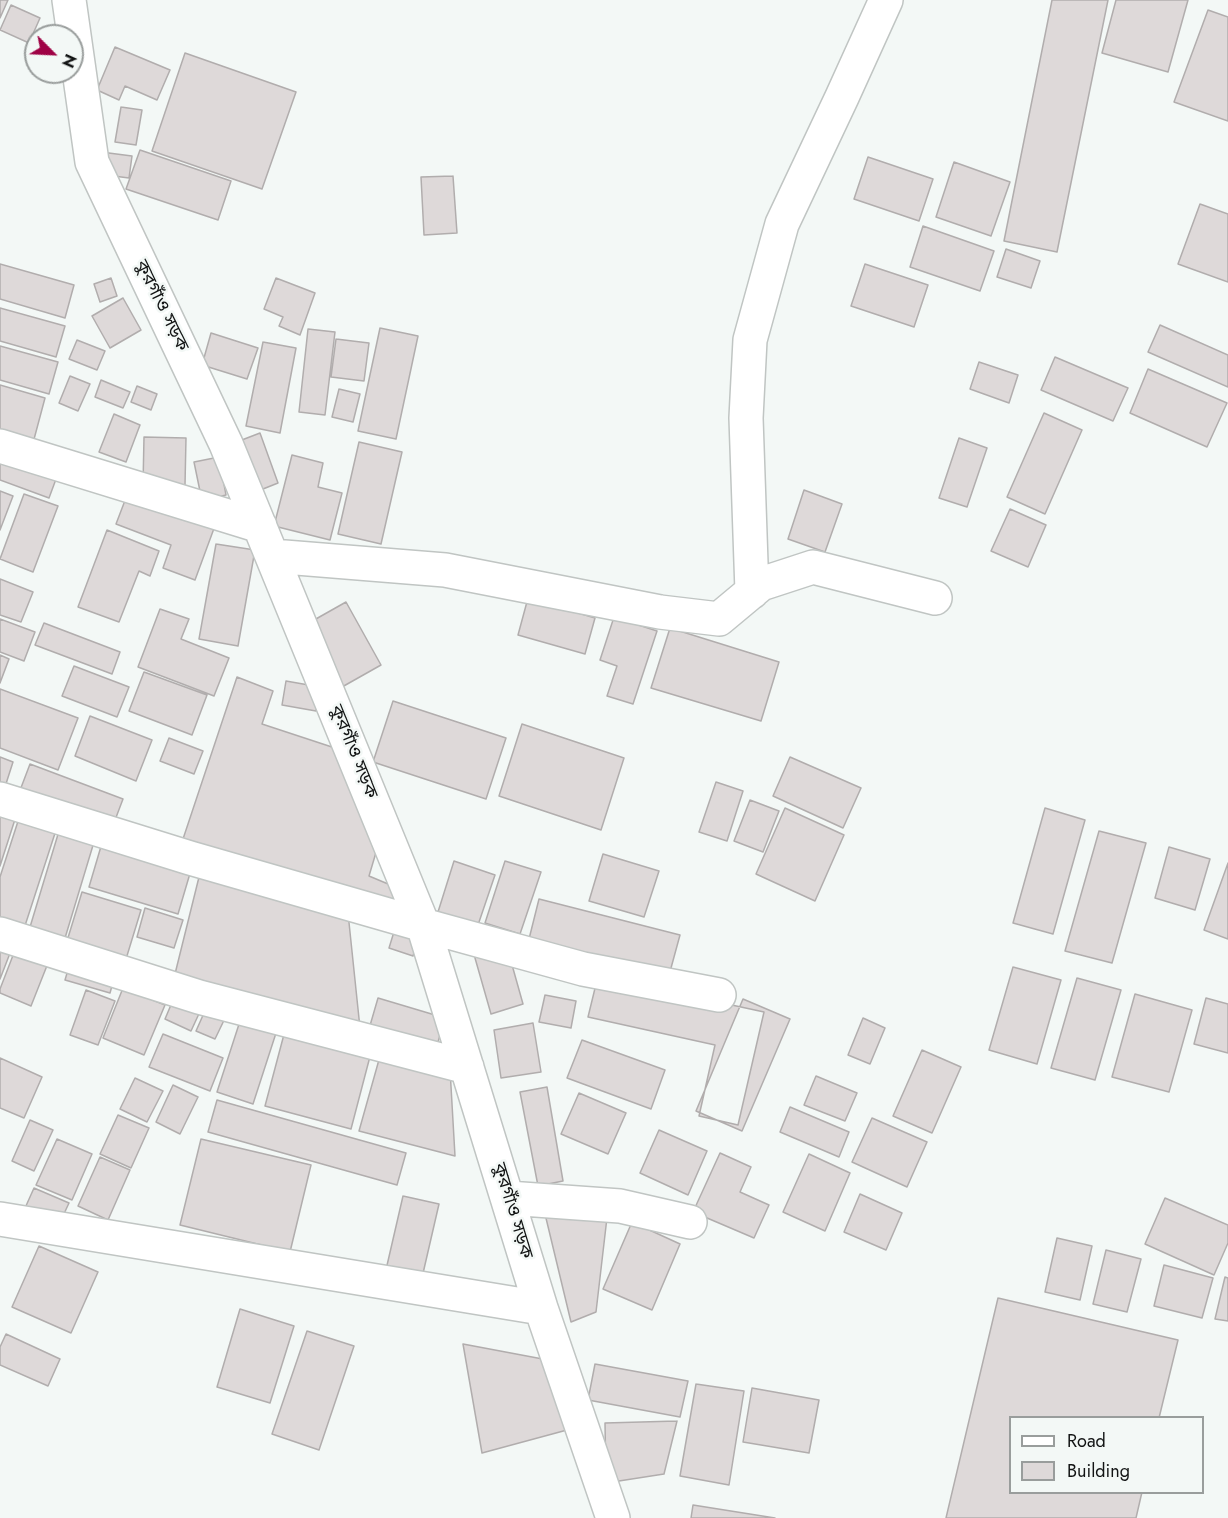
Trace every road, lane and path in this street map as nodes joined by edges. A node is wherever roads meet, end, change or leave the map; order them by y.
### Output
1 (69, 0) edge
2 (886, 0) edge
3 (0, 446) edge
4 (260, 526) junction
5 (272, 556) junction
6 (752, 592) junction
7 (935, 598) dead end
8 (0, 800) edge
9 (423, 925) junction
10 (0, 934) edge
11 (719, 995) dead end
12 (467, 1067) junction
13 (508, 1198) junction
14 (0, 1219) edge
15 (690, 1222) dead end
16 (541, 1308) junction
17 (613, 1518) edge

1 - 4 street, কুরগাঁও সড়ক
2 - 6 street
3 - 4 street
4 - 5 street, কুরগাঁও সড়ক
5 - 6 street
5 - 9 street, কুরগাঁও সড়ক
6 - 7 street
8 - 9 street
9 - 11 street
9 - 12 street, কুরগাঁও সড়ক
10 - 12 street
12 - 13 street, কুরগাঁও সড়ক
13 - 15 street
13 - 16 street, কুরগাঁও সড়ক
14 - 16 street
16 - 17 street, কুরগাঁও সড়ক

